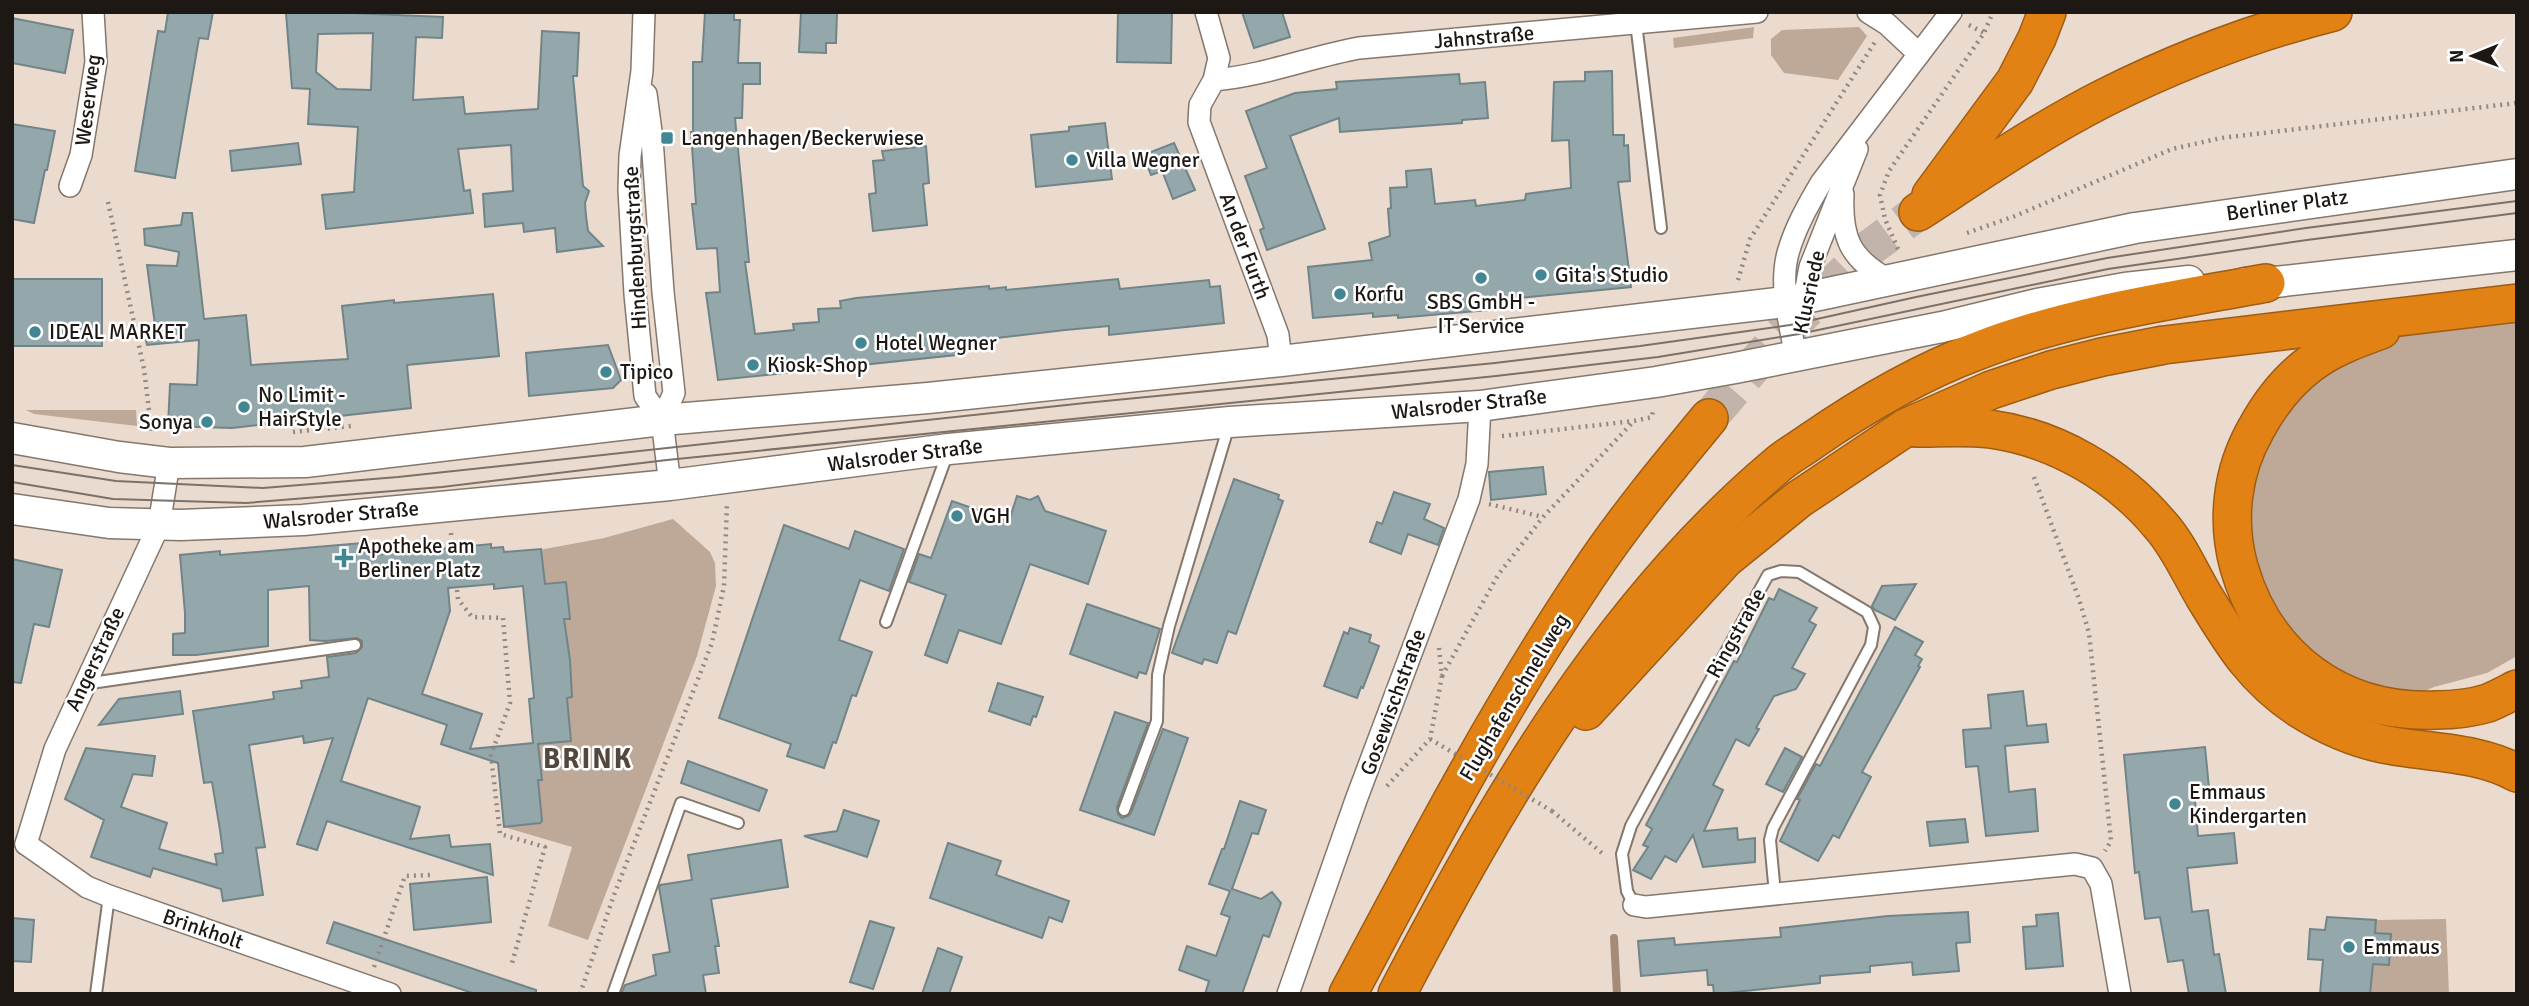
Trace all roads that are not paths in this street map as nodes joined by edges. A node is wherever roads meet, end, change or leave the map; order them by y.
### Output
1 (93, 12) edge
2 (645, 12) edge
3 (1206, 12) edge
4 (1757, 12) edge
5 (1868, 12) edge
6 (1951, 12) edge
7 (2047, 12) edge
8 (2333, 12) edge
9 (1636, 23) junction
10 (1919, 54) junction
11 (642, 71) junction
12 (1214, 79) junction
13 (1870, 119) junction
14 (2517, 174) edge
15 (1844, 179) junction
16 (70, 186) dead end
17 (655, 187) junction
18 (629, 190) junction
19 (1661, 228) dead end
20 (2517, 255) edge
21 (1889, 280) junction
22 (2266, 283) junction
23 (649, 293) junction
24 (1795, 300) junction
25 (2517, 303) edge
26 (2422, 315) junction
27 (1796, 357) junction
28 (1281, 361) junction
29 (1480, 406) junction
30 (1709, 418) tunnel mouth
31 (662, 420) junction
32 (1230, 422) junction
33 (1905, 428) junction
34 (12, 438) edge
35 (161, 446) junction
36 (948, 449) junction
37 (670, 485) junction
38 (12, 509) edge
39 (159, 525) junction
40 (886, 622) dead end
41 (355, 645) dead end
42 (84, 684) junction
43 (2517, 689) edge
44 (1543, 737) junction
45 (2517, 773) edge
46 (1124, 810) dead end
47 (738, 823) dead end
48 (19, 846) edge
49 (1775, 894) junction
50 (110, 896) junction
51 (1634, 905) joint
52 (96, 994) edge
53 (390, 994) edge
54 (613, 994) edge
55 (1288, 994) edge
56 (1348, 994) edge
57 (1397, 994) edge
58 (2120, 994) edge

1 - 16 street, Weserweg
2 - 11 street, Hindenburgstraße
3 - 12 street, An der Furth
4 - 9 street, Jahnstraße
5 - 10 street
6 - 10 street, Klusriede
7 - 8 highway
9 - 12 street, Jahnstraße
9 - 19 lane
10 - 13 street, Klusriede
11 - 17 street, Hindenburgstraße
11 - 18 street, Hindenburgstraße
12 - 28 street, An der Furth
13 - 15 street, Klusriede
13 - 24 street, Klusriede
14 - 21 main road, Berliner Platz
15 - 21 street, Klusriede
15 - 24 street, Klusriede
17 - 18 lane
17 - 23 street, Hindenburgstraße
18 - 23 street, Hindenburgstraße
20 - 22 main road
21 - 24 main road, Berliner Platz
22 - 27 main road, Walsroder Straße
22 - 44 highway
23 - 31 street, Hindenburgstraße
23 - 31 street, Hindenburgstraße
24 - 27 street, Klusriede
24 - 28 main road
25 - 26 highway
26 - 33 highway
26 - 43 highway
27 - 29 main road, Walsroder Straße
28 - 31 main road
29 - 32 main road, Walsroder Straße
29 - 55 street, Gosewischstraße
30 - 56 highway, Flughafenschnellweg
31 - 35 main road
31 - 37 street, Hindenburgstraße
32 - 36 main road, Walsroder Straße
32 - 46 lane
33 - 44 highway
33 - 45 highway
34 - 35 main road
35 - 39 street, Angerstraße
36 - 37 main road, Walsroder Straße
36 - 40 lane
37 - 39 main road, Walsroder Straße
38 - 39 main road, Walsroder Straße
39 - 42 street, Angerstraße
41 - 42 lane
42 - 48 street, Angerstraße
44 - 57 highway
47 - 54 lane
48 - 50 street, Brinkholt
49 - 51 street, Ringstraße
49 - 51 lane, Ringstraße
49 - 58 street, Ringstraße
50 - 52 lane
50 - 53 street, Brinkholt

